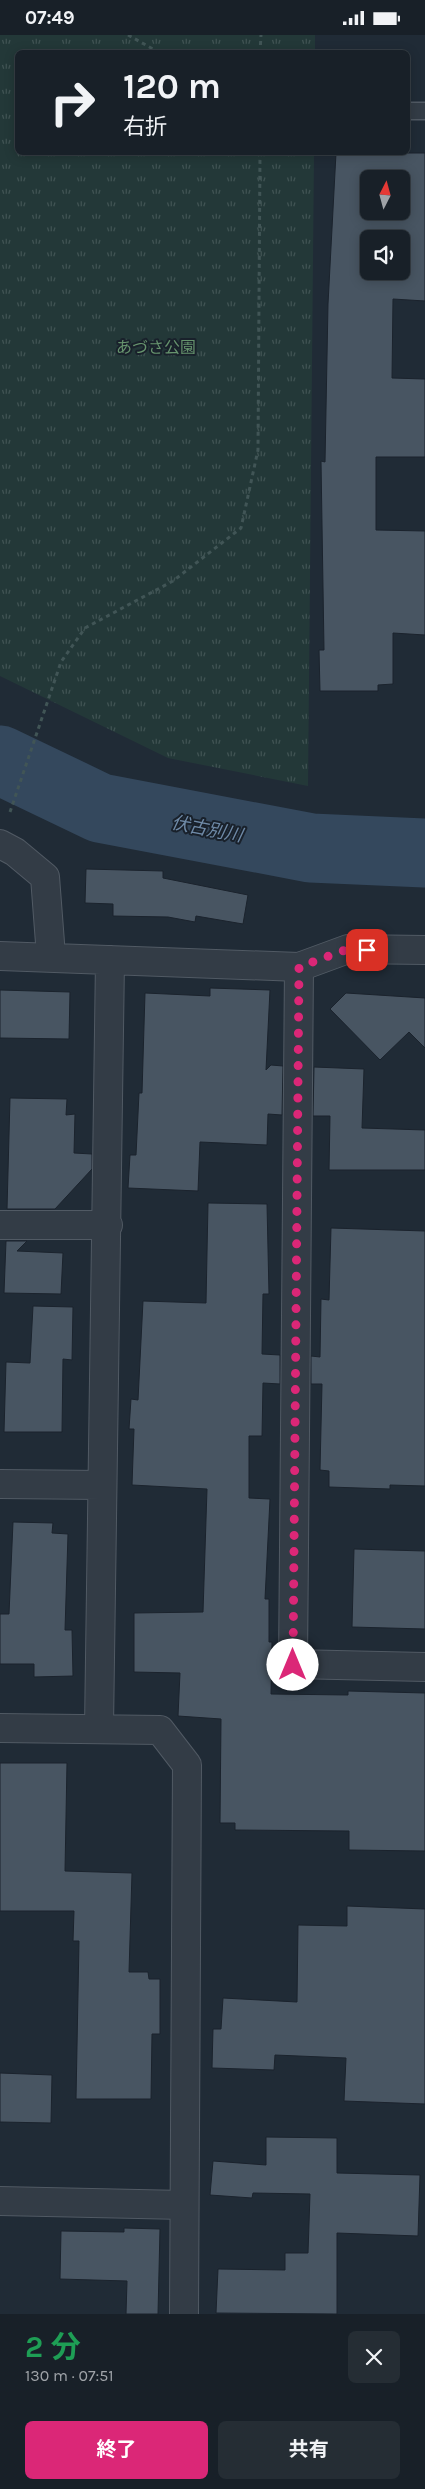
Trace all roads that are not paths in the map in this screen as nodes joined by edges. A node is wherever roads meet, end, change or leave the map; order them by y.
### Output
1 (410, 111) edge
2 (425, 111) edge
3 (0, 844) edge
4 (425, 950) edge
5 (0, 956) edge
6 (50, 957) junction
7 (110, 960) junction
8 (299, 967) junction
9 (0, 1225) edge
10 (108, 1225) junction
11 (0, 1484) edge
12 (101, 1485) junction
13 (425, 1667) edge
14 (0, 1728) edge
15 (99, 1728) junction
16 (0, 2201) edge
17 (184, 2205) junction
18 (184, 2314) edge

1 - 2 lane
3 - 6 street
4 - 8 street
5 - 6 street
6 - 7 street
7 - 8 street
7 - 10 street
8 - 13 street
9 - 10 street
10 - 12 street
11 - 12 street
12 - 15 street
14 - 15 street
15 - 17 street
16 - 17 street
17 - 18 street

